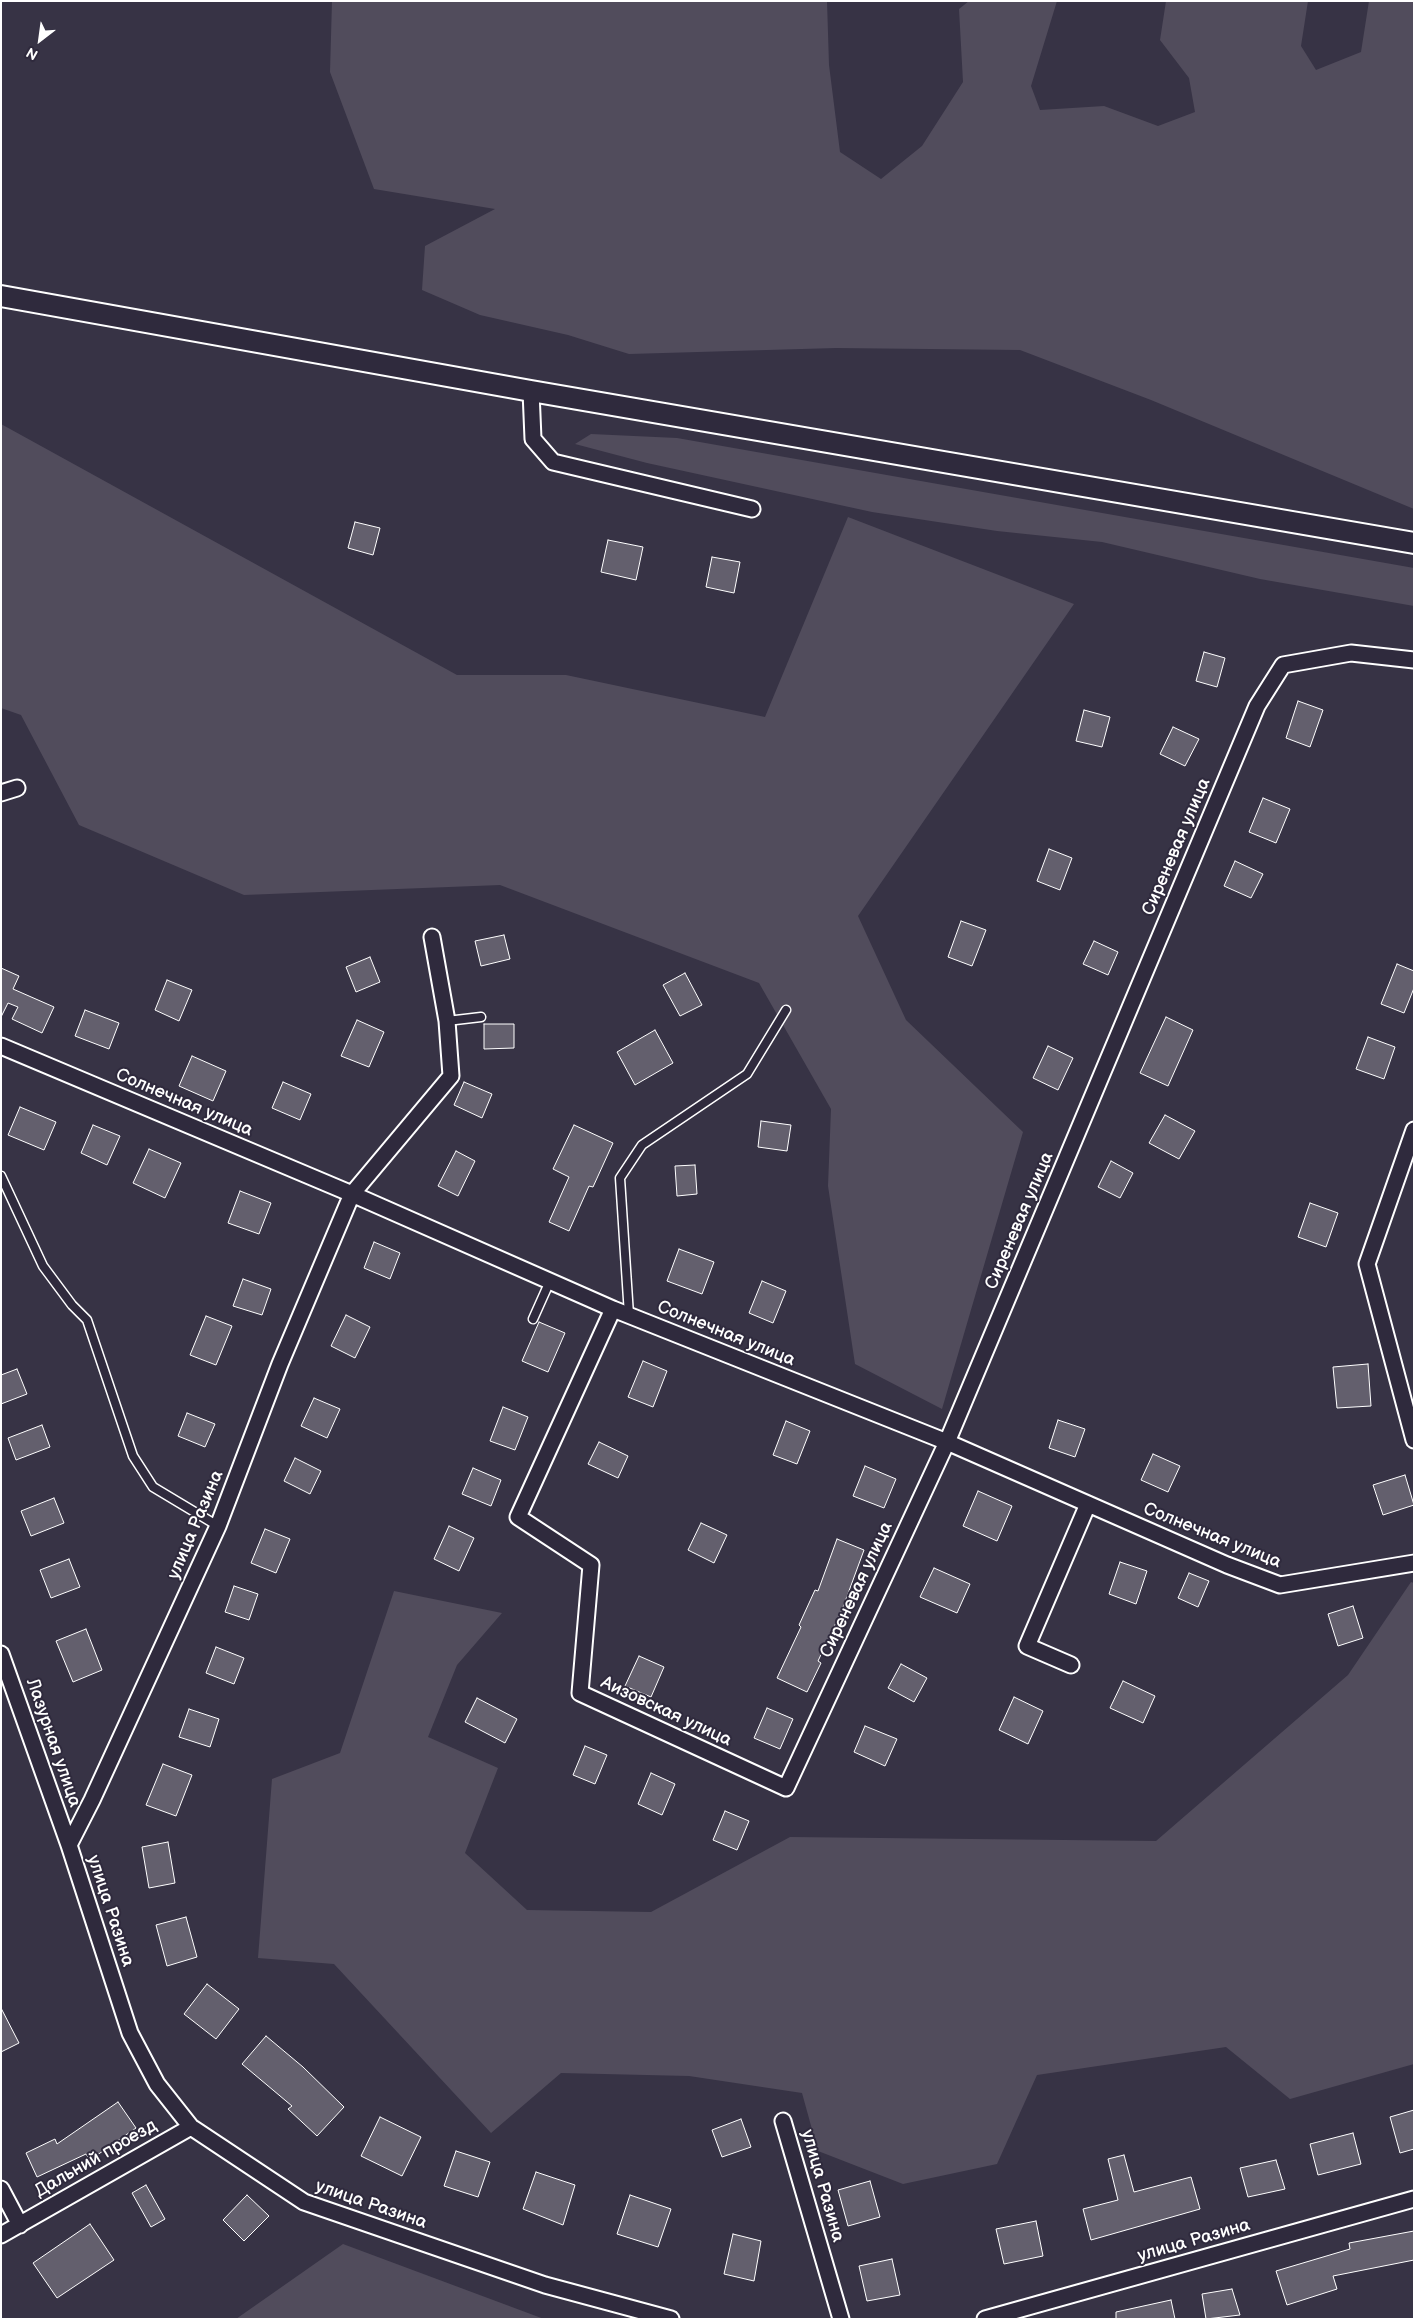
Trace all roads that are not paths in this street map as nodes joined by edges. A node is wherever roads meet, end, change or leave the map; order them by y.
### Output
1 (1, 296) edge
2 (531, 392) junction
3 (752, 509) dead end
4 (1414, 543) edge
5 (1414, 660) edge
6 (17, 788) dead end
7 (1, 793) edge
8 (432, 937) dead end
9 (786, 1010) dead end
10 (481, 1017) dead end
11 (447, 1021) junction
12 (1, 1046) edge
13 (1414, 1130) edge
14 (1, 1176) edge
15 (352, 1194) junction
16 (550, 1281) junction
17 (613, 1309) junction
18 (629, 1315) junction
19 (533, 1319) dead end
20 (1414, 1440) edge
21 (947, 1442) junction
22 (1088, 1504) junction
23 (218, 1526) junction
24 (1414, 1563) edge
25 (1, 1654) edge
26 (1071, 1665) dead end
27 (786, 1788) joint
28 (69, 1845) junction
29 (783, 2121) dead end
30 (191, 2126) junction
31 (1, 2189) edge
32 (1414, 2199) edge
33 (20, 2224) junction
34 (1, 2234) edge
35 (671, 2319) edge
36 (841, 2319) edge
37 (985, 2319) edge

1 - 2 street
2 - 3 street
2 - 4 street
5 - 21 street, Сиреневая улица
6 - 7 street
8 - 11 street
9 - 18 lane
10 - 11 lane
11 - 15 street
12 - 15 street, Солнечная улица
13 - 20 street
14 - 23 lane
15 - 16 street, Солнечная улица
15 - 23 street, улица Разина
16 - 17 street, Солнечная улица
16 - 19 lane
17 - 18 street, Солнечная улица
17 - 27 street, Аизовская улица
18 - 21 street, Солнечная улица
21 - 22 street, Солнечная улица
21 - 27 street, Сиреневая улица
22 - 24 street, Солнечная улица
22 - 26 street
23 - 28 street, улица Разина
25 - 28 street, Лазурная улица
28 - 30 street, улица Разина
29 - 36 street, улица Разина
30 - 33 street, Дальний проезд
30 - 35 street, улица Разина
31 - 33 street
32 - 37 street, улица Разина
33 - 34 street, Дальний проезд

